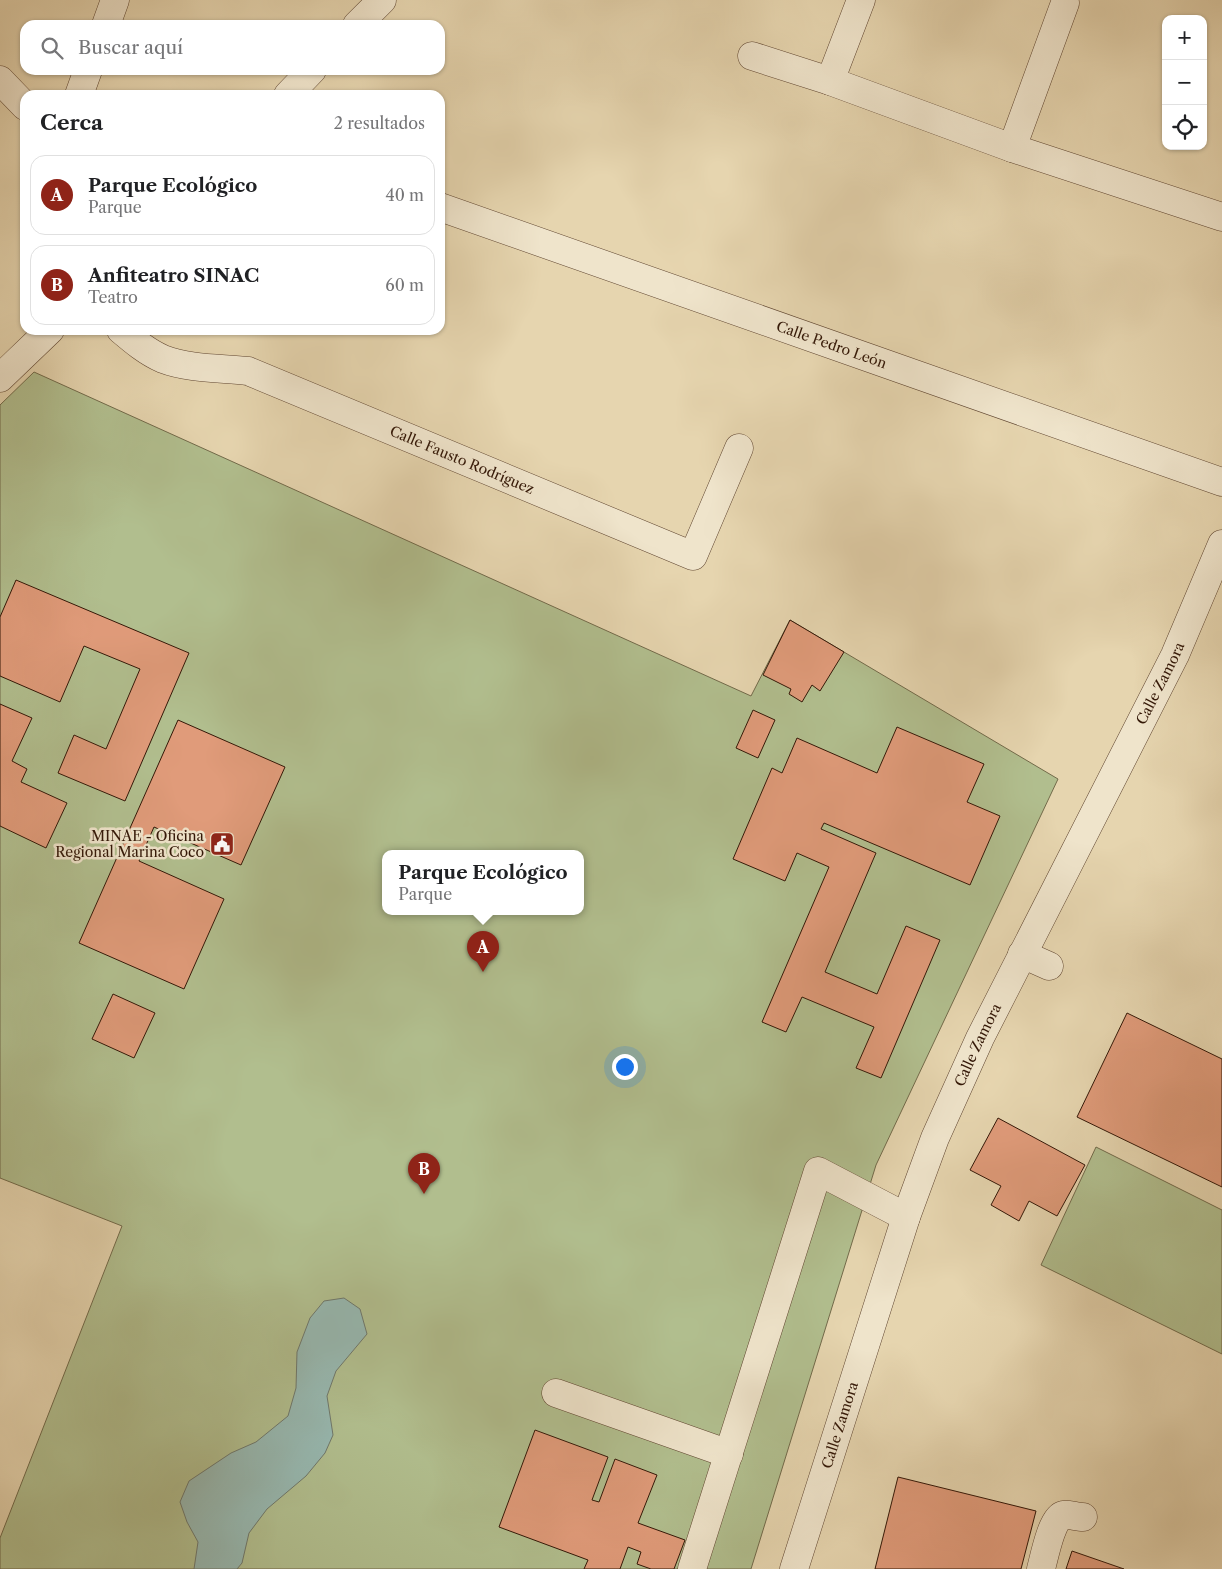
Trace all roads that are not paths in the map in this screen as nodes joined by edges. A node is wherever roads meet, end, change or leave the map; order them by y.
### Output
1 (116, 0) edge
2 (382, 0) edge
3 (861, 0) edge
4 (1065, 3) dead end
5 (108, 20) edge
6 (362, 20) edge
7 (752, 56) dead end
8 (86, 75) edge
9 (307, 75) edge
10 (0, 80) edge
11 (830, 81) junction
12 (81, 90) edge
13 (293, 90) edge
14 (20, 101) edge
15 (1012, 148) junction
16 (445, 209) edge
17 (1222, 217) edge
18 (45, 335) edge
19 (127, 335) edge
20 (0, 378) edge
21 (739, 448) dead end
22 (1222, 482) edge
23 (1222, 544) edge
24 (1022, 954) junction
25 (1049, 966) dead end
26 (906, 1216) junction
27 (556, 1393) dead end
28 (729, 1454) junction
29 (1083, 1517) dead end
30 (692, 1569) edge
31 (794, 1569) edge
32 (1041, 1569) edge

1 - 5 street
2 - 6 street
3 - 11 street
4 - 15 street
7 - 11 street
8 - 12 street
9 - 13 street
10 - 14 street
11 - 15 street
15 - 17 street
16 - 22 street, Calle Pedro León
18 - 20 street
19 - 21 street, Calle Fausto Rodríguez
23 - 24 street, Calle Zamora
24 - 25 street
24 - 26 street, Calle Zamora
26 - 28 street
26 - 31 street, Calle Zamora
27 - 28 street
28 - 30 street
29 - 32 street

